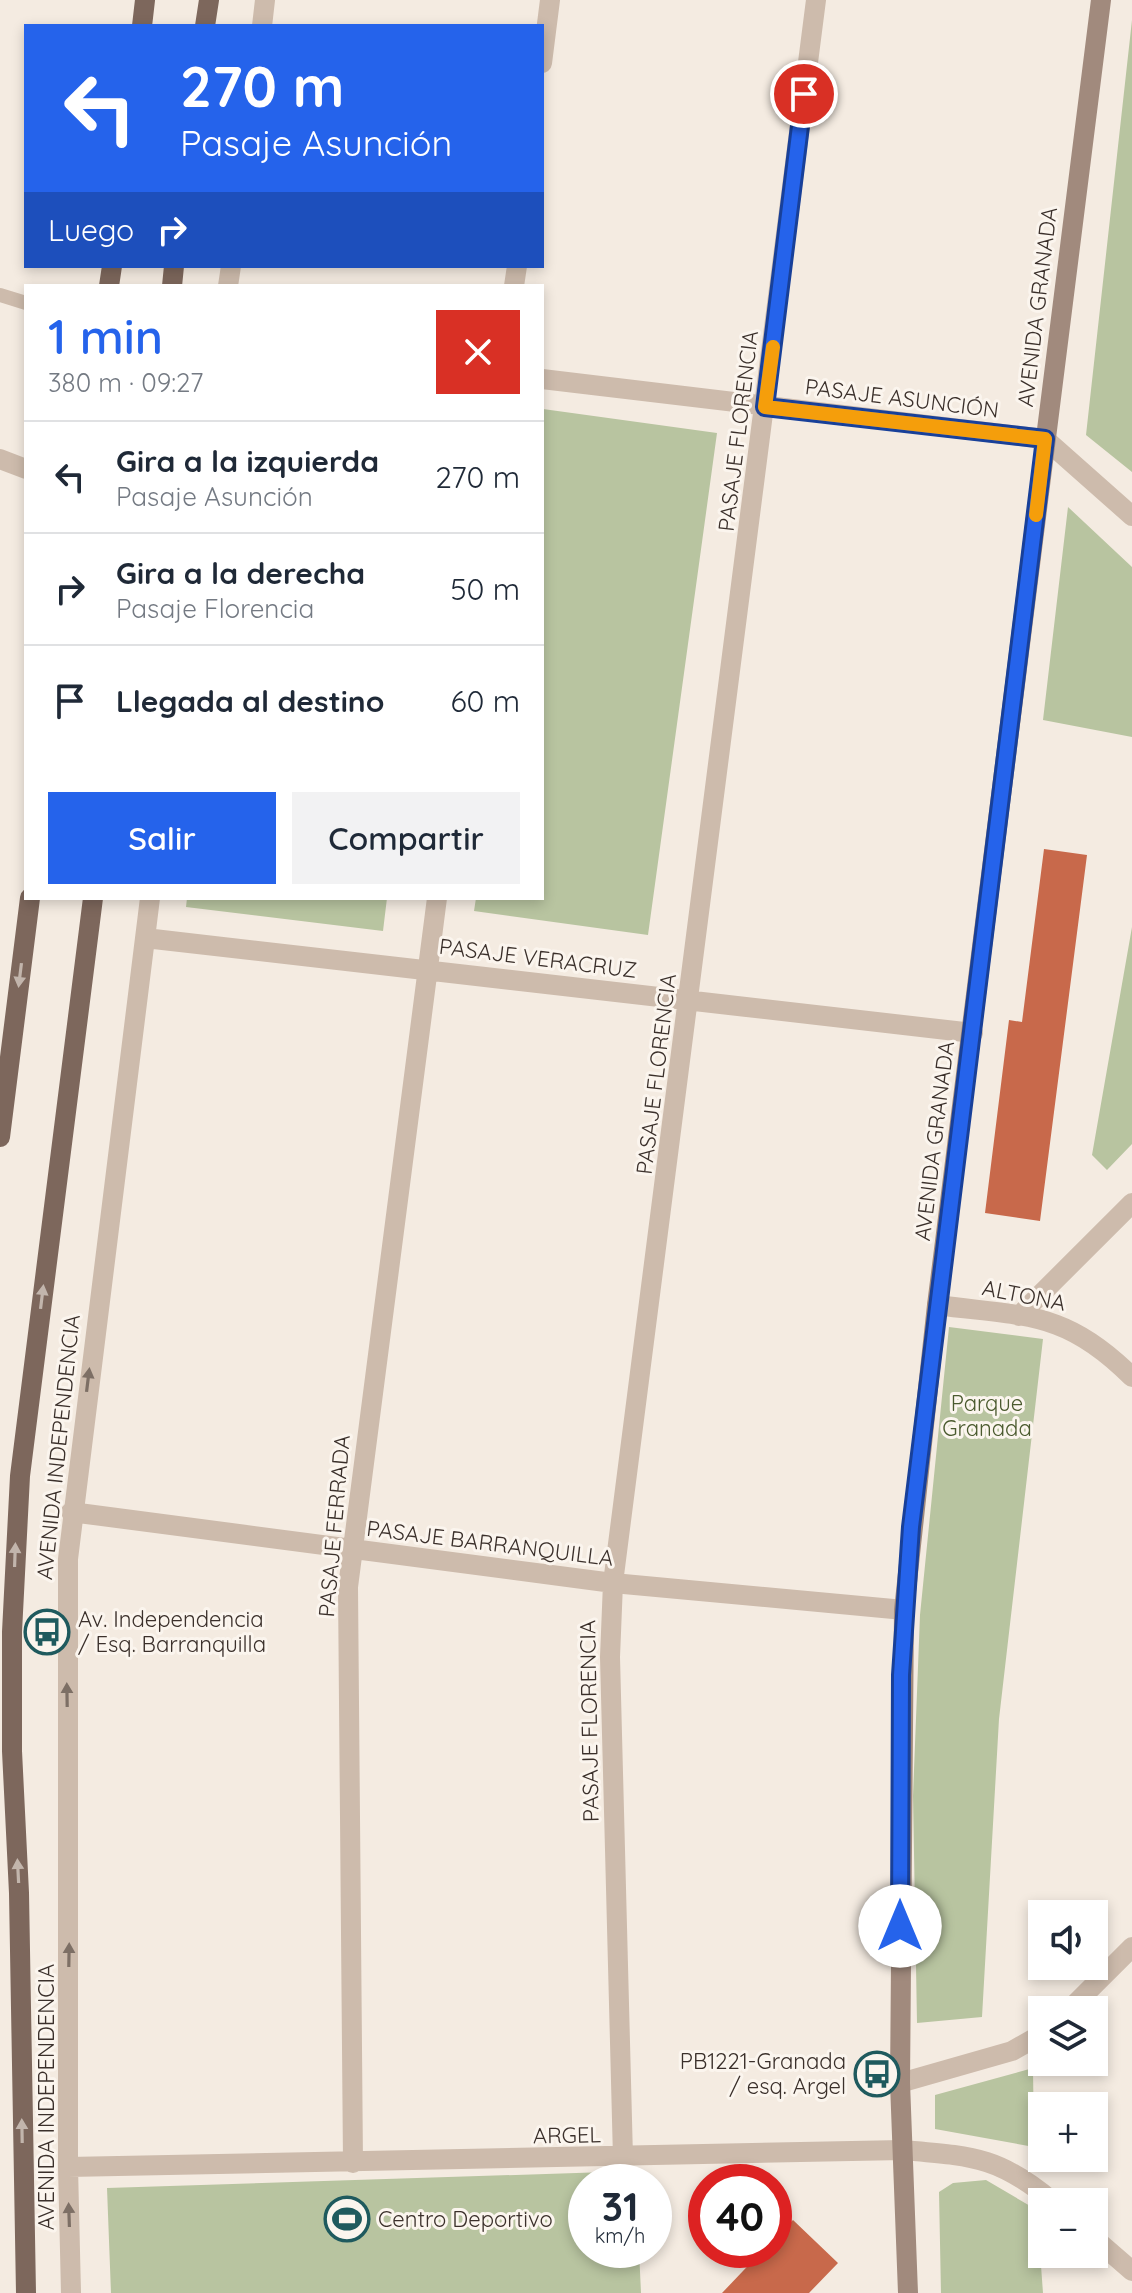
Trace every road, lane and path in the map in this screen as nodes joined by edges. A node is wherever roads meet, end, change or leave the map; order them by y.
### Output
1 (145, 0) edge
2 (209, 0) edge
3 (265, 0) edge
4 (550, 0) edge
5 (816, 0) edge
6 (1101, 0) edge
7 (142, 24) edge
8 (205, 24) edge
9 (262, 24) edge
10 (544, 47) edge
11 (0, 295) edge
12 (24, 302) edge
13 (544, 379) edge
14 (765, 407) junction
15 (1045, 439) junction
16 (0, 459) edge
17 (24, 468) edge
18 (1132, 516) edge
19 (30, 900) edge
20 (93, 900) edge
21 (150, 900) edge
22 (437, 900) edge
23 (145, 938) junction
24 (428, 970) junction
25 (690, 1000) junction
26 (973, 1033) junction
27 (0, 1137) edge
28 (1132, 1203) edge
29 (937, 1305) junction
30 (1019, 1316) junction
31 (1132, 1377) edge
32 (71, 1512) junction
33 (351, 1549) junction
34 (613, 1583) junction
35 (904, 1610) junction
36 (1132, 1947) edge
37 (1083, 1996) edge
38 (1028, 2042) edge
39 (900, 2083) junction
40 (903, 2150) junction
41 (623, 2158) junction
42 (353, 2163) junction
43 (68, 2167) junction
44 (1035, 2188) edge
45 (1108, 2250) edge
46 (1132, 2271) edge
47 (26, 2293) edge
48 (71, 2293) edge
49 (908, 2293) edge

1 - 7 main road
2 - 8 main road
3 - 9 street
4 - 10 street
5 - 14 street, PASAJE FLORENCIA
6 - 15 street, AVENIDA GRANADA
11 - 12 lane
13 - 14 street, PASAJE ASUNCIÓN
14 - 15 street, PASAJE ASUNCIÓN
14 - 25 street, PASAJE FLORENCIA
15 - 18 street
15 - 26 street, AVENIDA GRANADA
16 - 17 street
19 -> 27 main road
47 -> 20 main road, AVENIDA INDEPENDENCIA
21 - 23 street, AVENIDA INDEPENDENCIA
22 - 24 street, PASAJE FERRADA
23 - 24 street, PASAJE VERACRUZ
32 -> 23 street, AVENIDA INDEPENDENCIA
24 - 25 street, PASAJE VERACRUZ
24 - 33 street, PASAJE FERRADA
25 - 26 street, PASAJE VERACRUZ
25 - 34 street, PASAJE FLORENCIA
26 - 29 street, AVENIDA GRANADA
28 - 30 street
29 - 30 street, ALTONA
29 - 35 street, AVENIDA GRANADA
30 - 31 street, ALTONA
32 - 33 street, PASAJE BARRANQUILLA
43 -> 32 street, AVENIDA INDEPENDENCIA
33 - 34 street, PASAJE BARRANQUILLA
33 - 42 street, PASAJE FERRADA
34 - 35 street, PASAJE BARRANQUILLA
34 - 41 street, PASAJE FLORENCIA
35 - 39 street, AVENIDA GRANADA
36 - 37 street
38 - 39 street
39 - 40 street, AVENIDA GRANADA
40 - 41 street, ARGEL
40 - 44 street, ARGEL
40 - 49 street, AVENIDA GRANADA
41 - 42 street, ARGEL
42 - 43 street, ARGEL
48 -> 43 street, AVENIDA INDEPENDENCIA
45 - 46 street

